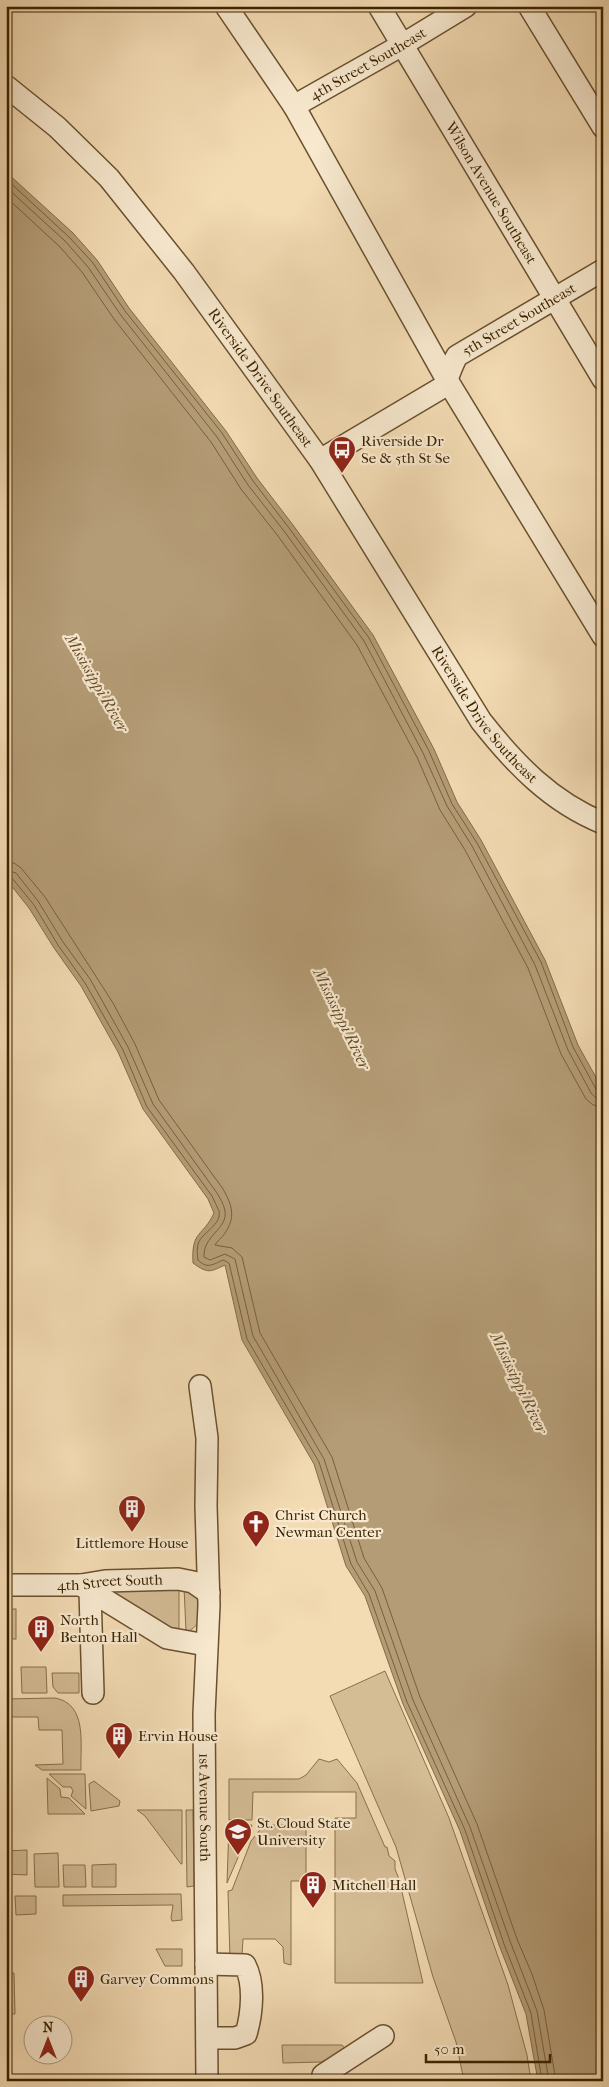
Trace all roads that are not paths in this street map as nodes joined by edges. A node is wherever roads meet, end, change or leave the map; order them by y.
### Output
1 (226, 6) edge
2 (380, 6) edge
3 (466, 6) edge
4 (529, 6) edge
5 (402, 45) junction
6 (6, 86) edge
7 (294, 106) junction
8 (603, 127) edge
9 (603, 270) edge
10 (554, 299) junction
11 (603, 379) edge
12 (447, 380) junction
13 (320, 460) junction
14 (603, 636) edge
15 (603, 823) edge
16 (200, 1386) dead end
17 (6, 1585) edge
18 (85, 1588) junction
19 (209, 1593) junction
20 (206, 1645) junction
21 (93, 1693) dead end
22 (206, 1964) junction
23 (383, 2036) dead end
24 (207, 2038) junction
25 (323, 2075) dead end
26 (207, 2081) edge

1 - 7 street
2 - 5 street, Wilson Avenue Southeast
3 - 5 street, 4th Street Southeast
4 - 8 street
5 - 7 street, 4th Street Southeast
5 - 10 street, Wilson Avenue Southeast
6 - 13 street, Riverside Drive Southeast
7 - 12 street
9 - 10 street, 5th Street Southeast
10 - 11 street, Wilson Avenue Southeast
10 - 12 street, 5th Street Southeast
12 - 13 street, 5th Street Southeast
12 - 14 street
13 - 15 street, Riverside Drive Southeast
16 - 19 street, 1st Avenue South
17 - 18 street, 4th Street South
18 - 19 street, 4th Street South
18 - 20 street
18 - 21 street
19 - 20 street, 1st Avenue South
20 - 22 street, 1st Avenue South
22 - 24 street, 1st Avenue South
22 - 24 street
23 - 25 street
24 - 26 street, 1st Avenue South

